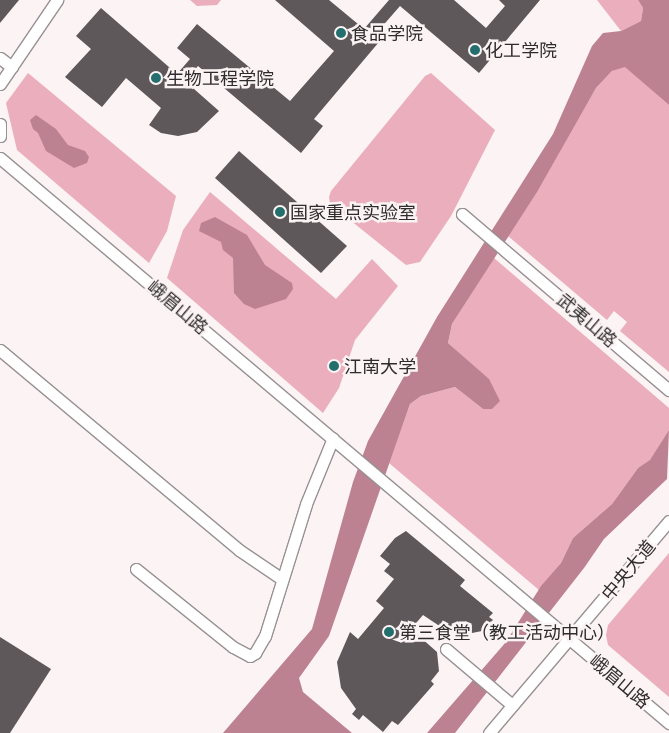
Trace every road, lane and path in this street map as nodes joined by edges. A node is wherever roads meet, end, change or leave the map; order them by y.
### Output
1 (57, 0) edge
2 (0, 58) edge
3 (12, 67) junction
4 (0, 84) edge
5 (0, 124) edge
6 (0, 136) edge
7 (0, 158) edge
8 (462, 214) dead end
9 (0, 350) edge
10 (669, 390) edge
11 (333, 438) junction
12 (669, 521) edge
13 (136, 569) dead end
14 (282, 579) junction
15 (570, 639) junction
16 (446, 649) dead end
17 (512, 705) junction
18 (669, 723) edge
19 (489, 733) edge

1 - 3 street
2 - 3 street
3 - 4 street
5 - 6 street
7 - 11 street, 峨眉山路
8 - 10 street, 武夷山路
9 - 14 street
11 - 14 street
11 - 15 street, 峨眉山路
12 - 15 street, 中央大道
13 - 14 street
15 - 17 street, 中央大道
15 - 18 street, 峨眉山路
16 - 17 street
17 - 19 street, 中央大道

